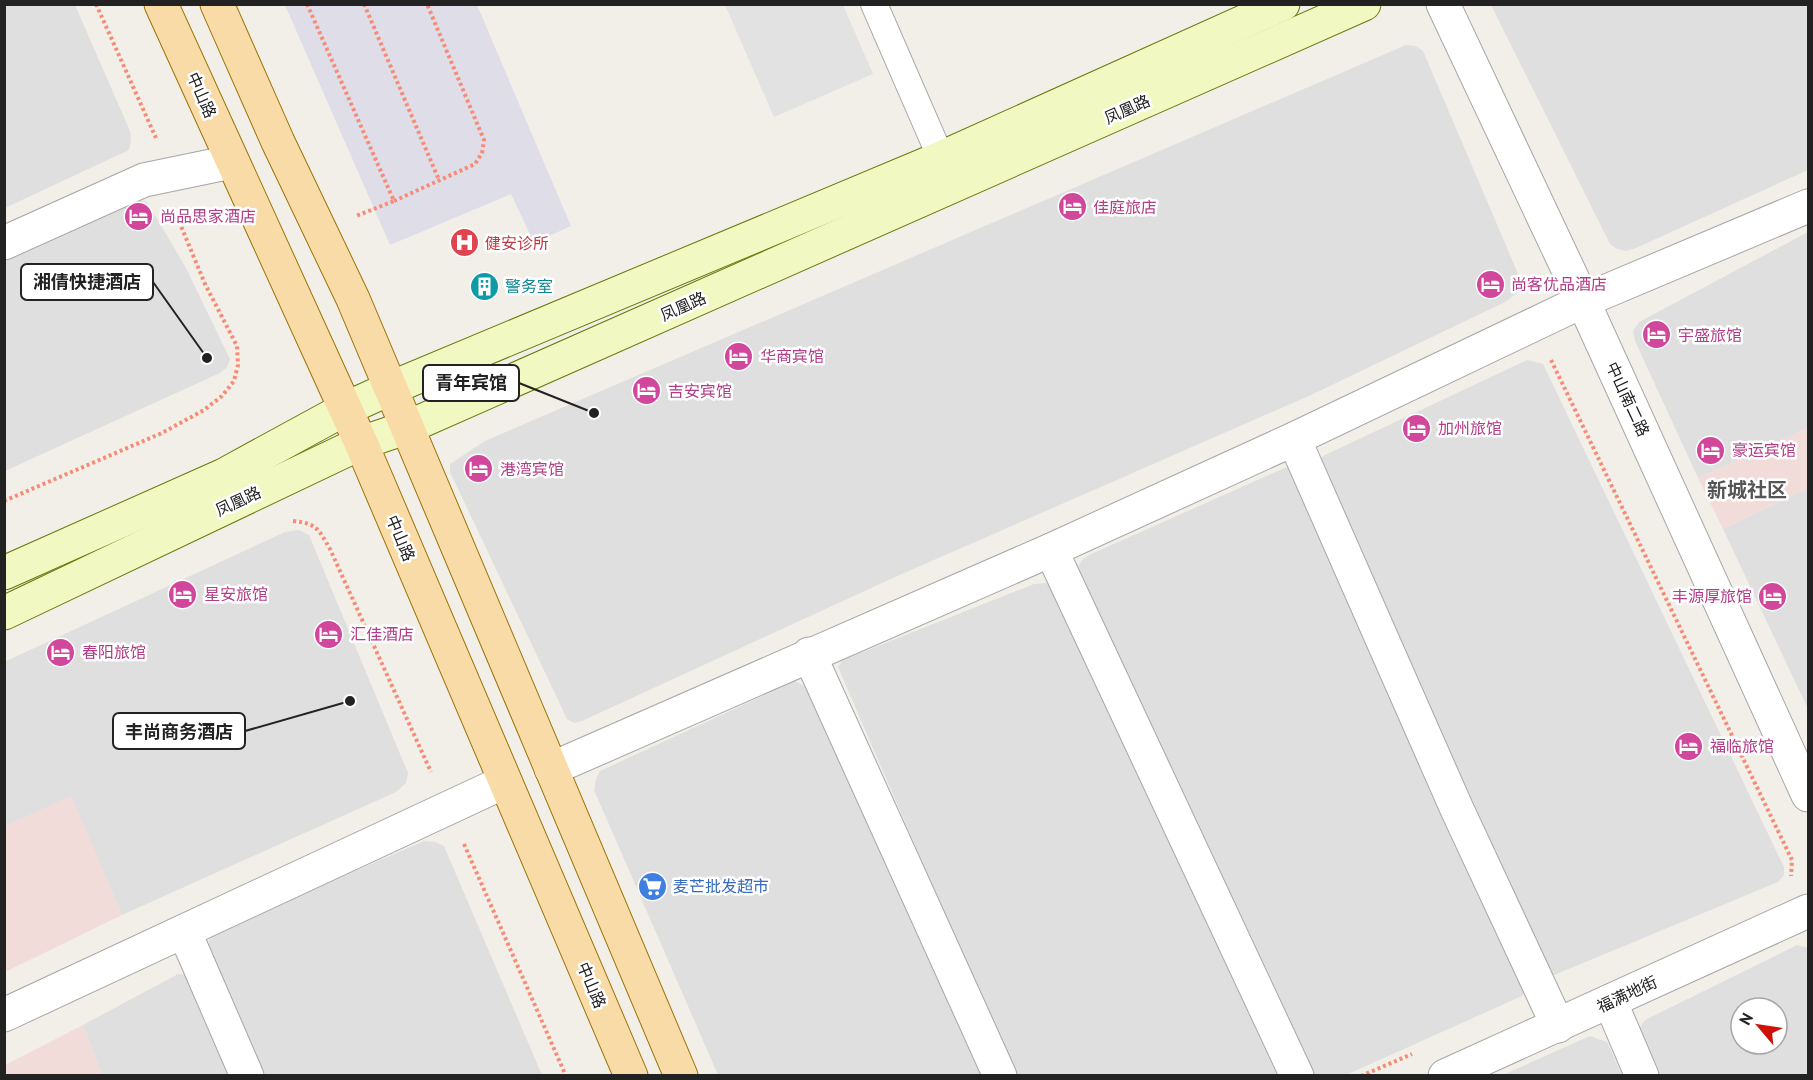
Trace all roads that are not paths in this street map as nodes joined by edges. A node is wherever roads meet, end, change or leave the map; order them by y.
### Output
1 (161, 4) edge
2 (217, 4) edge
3 (874, 4) edge
4 (1283, 4) edge
5 (1364, 4) edge
6 (1443, 4) edge
7 (940, 158) junction
8 (231, 162) junction
9 (1809, 206) edge
10 (4, 243) edge
11 (1583, 301) junction
12 (391, 388) junction
13 (345, 409) junction
14 (408, 427) junction
15 (1294, 439) junction
16 (361, 443) junction
17 (1051, 550) junction
18 (4, 573) edge
19 (4, 613) edge
20 (809, 654) junction
21 (551, 769) junction
22 (504, 782) junction
23 (1809, 795) edge
24 (1809, 911) edge
25 (185, 933) junction
26 (1610, 1001) junction
27 (4, 1015) edge
28 (1557, 1026) junction
29 (247, 1076) edge
30 (631, 1076) edge
31 (681, 1076) edge
32 (1000, 1076) edge
33 (1297, 1076) edge
34 (1445, 1076) edge
35 (1642, 1076) edge

1 - 8 main road, 中山路
2 - 12 main road
3 - 7 lane
4 - 7 main road, 凤凰路
5 - 14 main road, 凤凰路
6 - 11 street, 中山南二路
7 - 12 main road, 凤凰路
8 - 10 street
8 - 13 main road, 中山路
9 - 11 street
11 - 15 street
11 - 23 street, 中山南二路
12 - 13 main road, 凤凰路
12 - 14 main road
13 - 16 main road, 中山路
13 - 18 main road, 凤凰路
14 - 16 main road, 凤凰路
14 - 21 main road
15 - 17 street
15 - 28 street
16 - 19 main road, 凤凰路
16 - 22 main road, 中山路
17 - 20 street
17 - 33 street
20 - 21 street
20 - 32 street
21 - 31 main road
22 - 25 street
22 - 30 main road, 中山路
24 - 26 street, 福满地街
25 - 27 street
25 - 29 street
26 - 28 street, 福满地街
26 - 35 street
28 - 34 street, 福满地街

